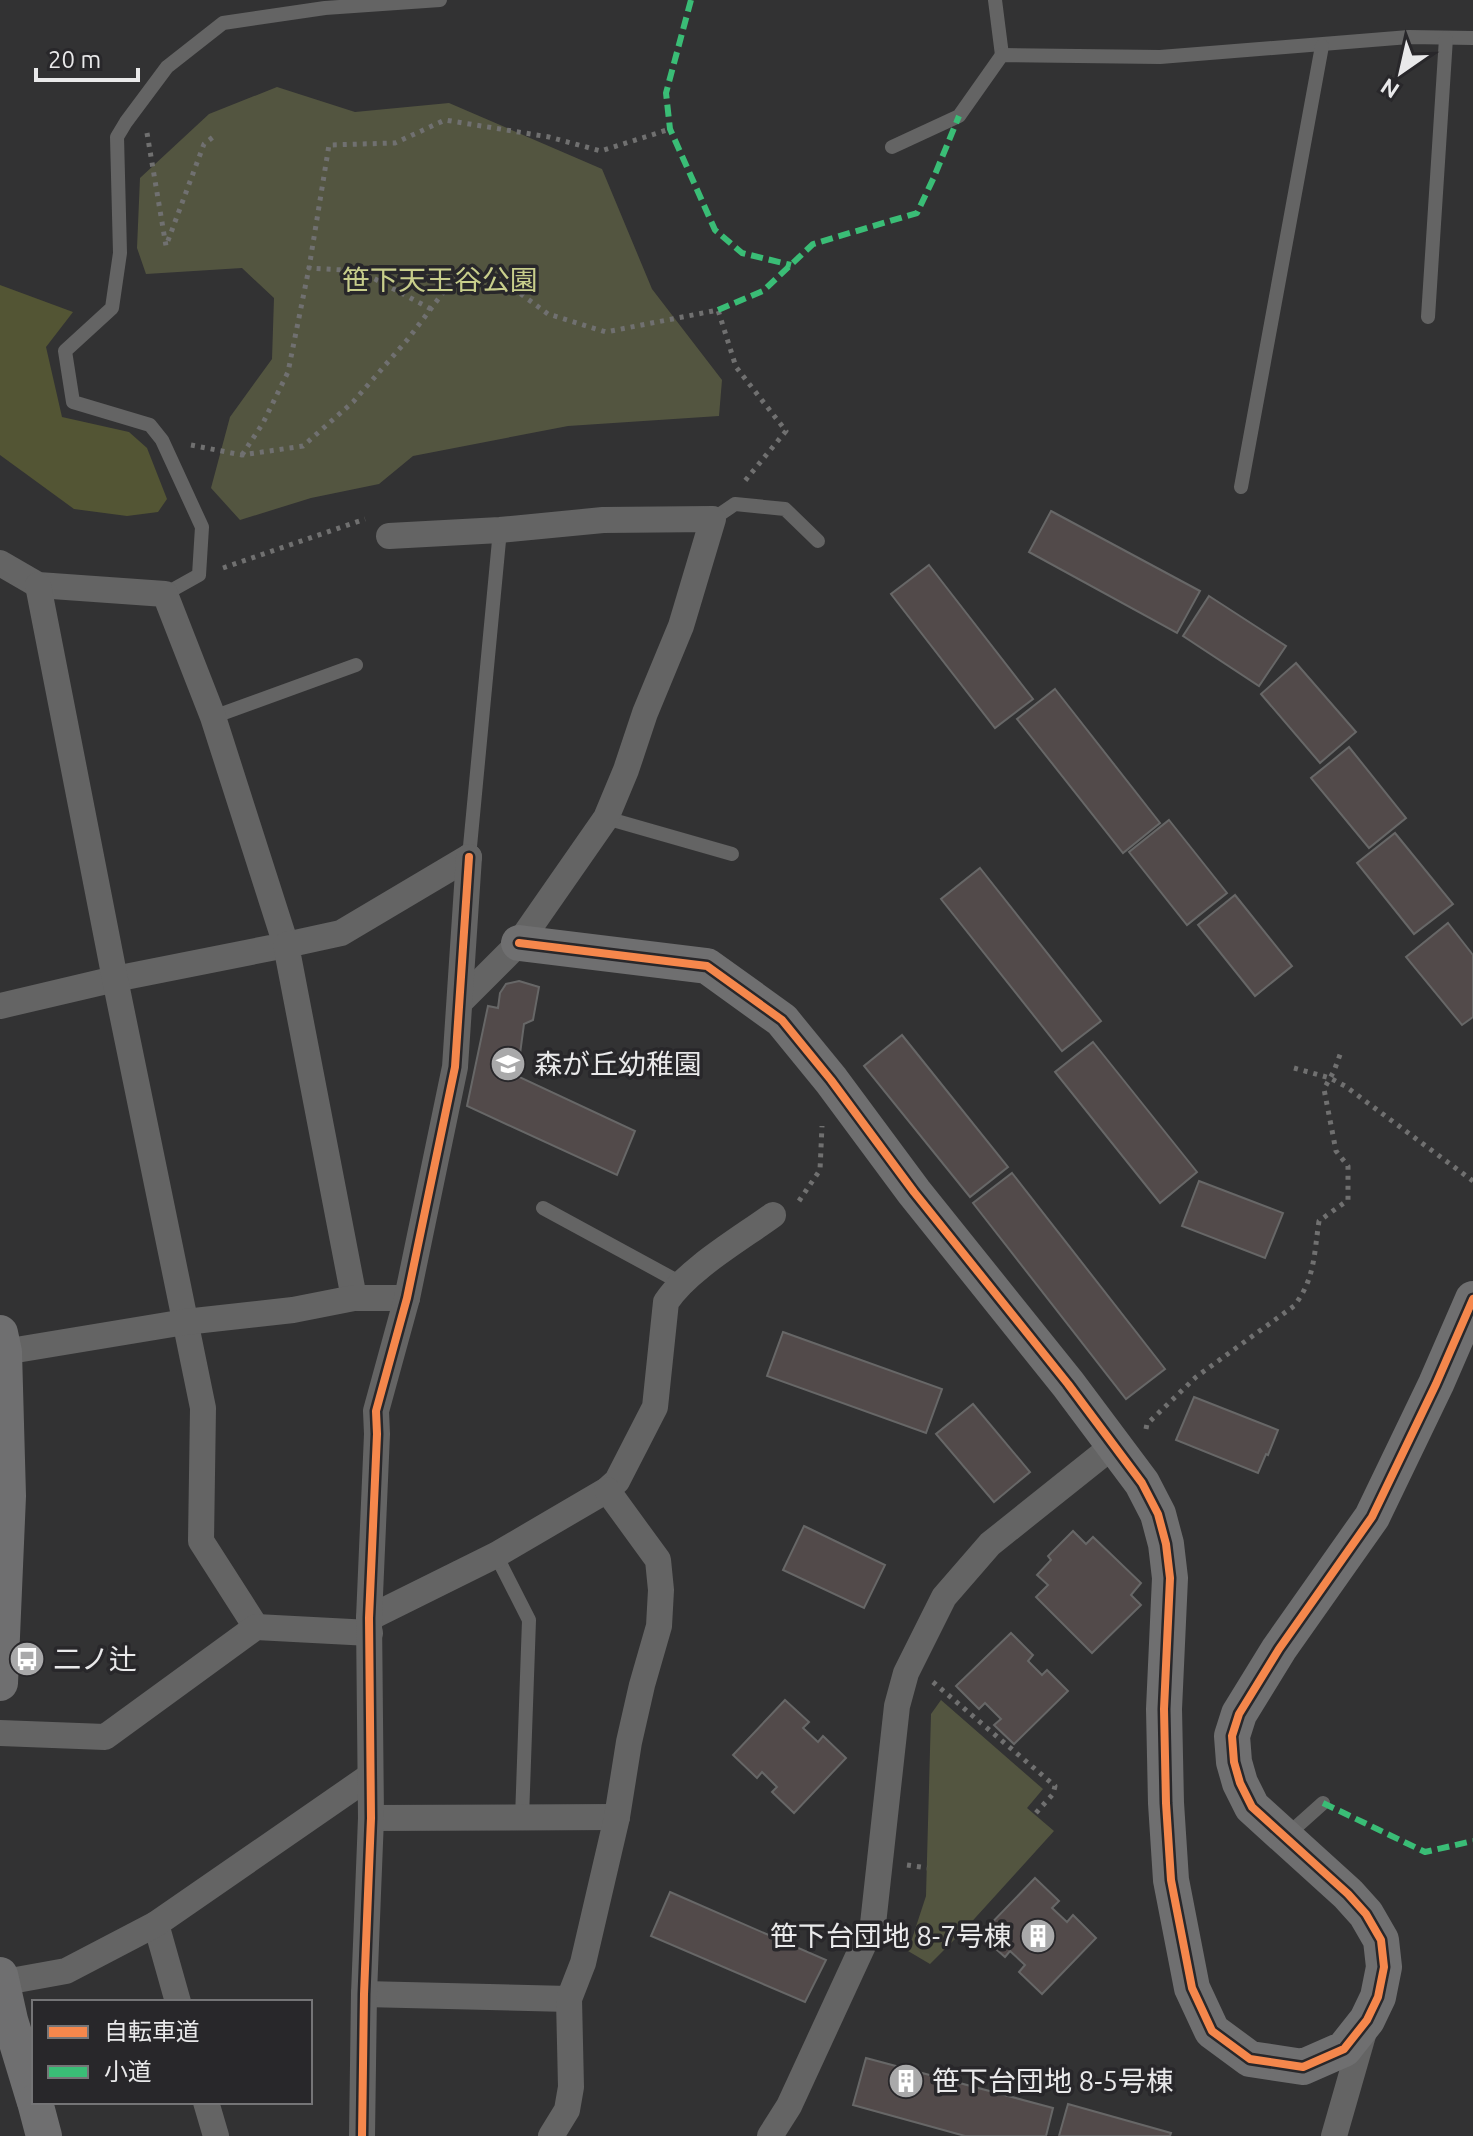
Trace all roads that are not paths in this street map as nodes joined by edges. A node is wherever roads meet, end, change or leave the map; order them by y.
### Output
1 (440, 0) edge
2 (995, 0) edge
3 (1446, 38) junction
4 (1473, 38) edge
5 (1322, 46) junction
6 (1002, 55) junction
7 (892, 147) dead end
8 (1428, 317) dead end
9 (1241, 487) dead end
10 (713, 519) junction
11 (500, 530) junction
12 (389, 536) road end
13 (818, 541) dead end
14 (0, 563) edge
15 (38, 585) junction
16 (165, 594) junction
17 (356, 665) dead end
18 (213, 717) junction
19 (606, 818) junction
20 (732, 854) dead end
21 (469, 857) junction
22 (519, 943) junction
23 (286, 945) junction
24 (115, 979) junction
25 (461, 1001) junction
26 (0, 1006) edge
27 (543, 1208) dead end
28 (773, 1215) road end
29 (681, 1283) junction
30 (354, 1298) junction
31 (407, 1298) junction
32 (1473, 1299) edge
33 (185, 1322) junction
34 (2, 1343) edge
35 (1118, 1451) junction
36 (607, 1490) junction
37 (496, 1555) junction
38 (369, 1626) junction
39 (256, 1627) junction
40 (0, 1683) edge
41 (0, 1733) edge
42 (370, 1776) junction
43 (1323, 1803) dead end
44 (617, 1817) junction
45 (371, 1818) junction
46 (522, 1818) junction
47 (1284, 1838) junction
48 (156, 1924) junction
49 (0, 1975) edge
50 (0, 1983) edge
51 (364, 1994) junction
52 (569, 1999) junction
53 (177, 2000) edge
54 (1367, 2020) junction
55 (32, 2093) edge
56 (35, 2104) edge
57 (207, 2104) edge
58 (44, 2136) edge
59 (216, 2136) edge
60 (362, 2136) edge
61 (551, 2136) edge
62 (770, 2136) edge
63 (1334, 2136) edge

1 - 16 lane
2 - 6 lane
3 - 4 lane
3 - 5 lane
3 - 8 lane
5 - 6 lane
5 - 9 lane
6 - 7 lane
10 - 11 street
10 - 13 lane
10 - 19 street
11 - 12 street
11 - 21 lane
14 - 15 street
15 - 16 street
15 - 24 street
16 - 18 street
17 - 18 lane
18 - 23 street
19 - 20 lane
19 - 22 street
21 - 23 street
21 - 25 street
22 - 25 street
22 - 35 street
23 - 24 street
23 - 30 street
24 - 26 street
24 - 33 street
25 - 31 street
27 - 29 lane
28 - 29 street
29 - 36 street
30 - 31 street
30 - 33 street
31 - 38 street
32 - 47 street
33 - 34 street
33 - 39 street
34 - 40 street
35 - 54 street
35 - 62 street
36 - 37 street
36 - 44 street
37 - 38 street
37 - 46 lane
38 - 39 street
38 - 42 street
39 - 41 street
42 - 45 street
42 - 48 street
43 - 47 lane
44 - 46 street
44 - 52 street
45 - 46 street
45 - 51 street
47 - 54 street
48 - 50 street
48 - 53 street
49 - 50 street
50 - 55 street
51 - 52 street
51 - 60 street
52 - 61 street
54 - 63 street
56 - 58 street
57 - 59 street

